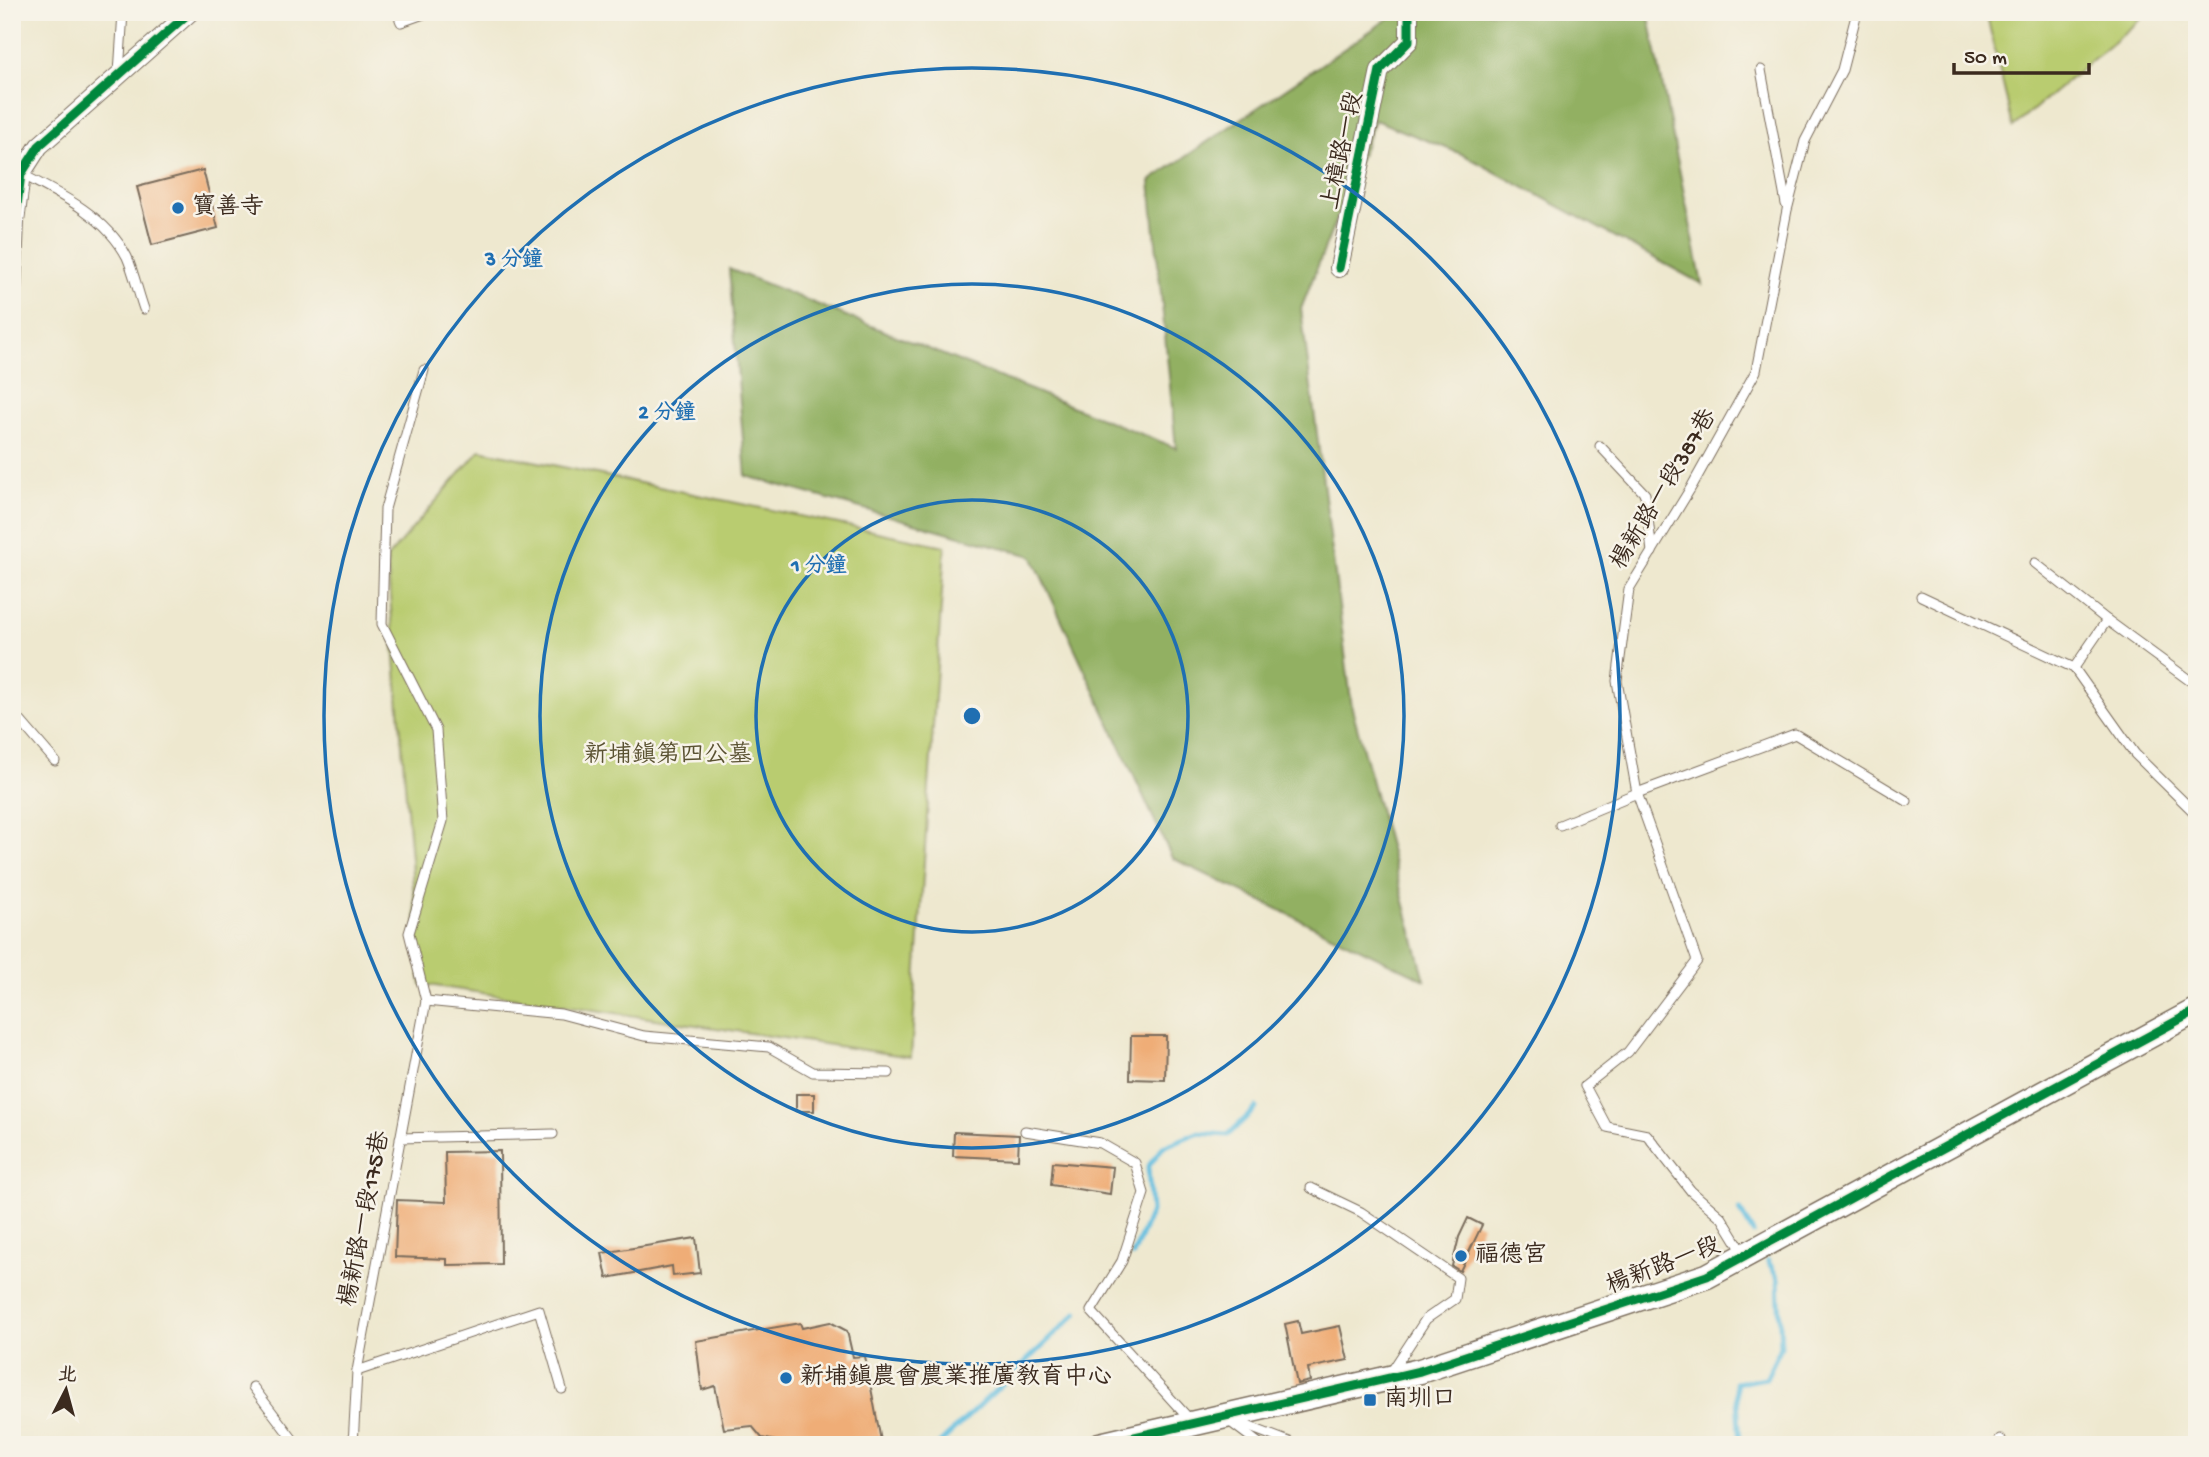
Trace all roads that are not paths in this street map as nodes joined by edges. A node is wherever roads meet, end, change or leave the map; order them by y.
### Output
1 (123, 12) edge
2 (190, 12) edge
3 (397, 12) edge
4 (429, 12) edge
5 (1409, 12) edge
6 (1857, 12) edge
7 (1761, 71) dead end
8 (119, 73) junction
9 (21, 174) junction
10 (1787, 210) junction
11 (1339, 268) dead end
12 (12, 290) edge
13 (144, 309) dead end
14 (424, 370) dead end
15 (1600, 446) dead end
16 (1652, 552) junction
17 (2035, 563) dead end
18 (1921, 596) dead end
19 (2106, 620) junction
20 (2074, 668) junction
21 (2189, 680) dead end
22 (12, 711) edge
23 (55, 761) dead end
24 (1637, 793) junction
25 (1906, 802) dead end
26 (2197, 815) edge
27 (1560, 825) dead end
28 (426, 1001) junction
29 (2197, 1010) edge
30 (888, 1073) dead end
31 (1025, 1131) dead end
32 (553, 1134) dead end
33 (400, 1138) junction
34 (1311, 1188) dead end
35 (1745, 1255) junction
36 (357, 1371) junction
37 (1387, 1378) junction
38 (253, 1387) dead end
39 (562, 1389) dead end
40 (1223, 1416) junction
41 (1193, 1423) junction
42 (297, 1445) edge
43 (353, 1445) edge
44 (1100, 1445) edge
45 (1261, 1445) edge
46 (1297, 1445) edge

1 - 8 lane
2 - 8 street
3 - 4 lane
5 - 11 street, 上樟路一段
6 - 10 lane, 楊新路一段387巷
7 - 10 lane
8 - 9 street
9 - 12 street
9 - 13 lane
10 - 16 lane, 楊新路一段387巷
14 - 28 lane
15 - 16 lane
16 - 24 lane, 楊新路一段387巷
17 - 19 lane
18 - 20 lane
19 - 20 lane
19 - 21 lane
20 - 26 lane
22 - 23 lane
24 - 25 lane
24 - 27 lane
24 - 35 lane, 楊新路一段387巷
28 - 30 lane
28 - 33 lane, 楊新路一段175巷
29 - 35 main road, 楊新路一段
31 - 41 lane
32 - 33 lane
33 - 36 lane, 楊新路一段175巷
34 - 37 lane
35 - 37 main road, 楊新路一段
36 - 39 lane
36 - 43 lane, 楊新路一段175巷
37 - 40 main road, 楊新路一段
38 - 42 lane
40 - 41 main road, 楊新路一段
40 - 45 lane
40 - 46 lane
41 - 44 main road, 楊新路一段

